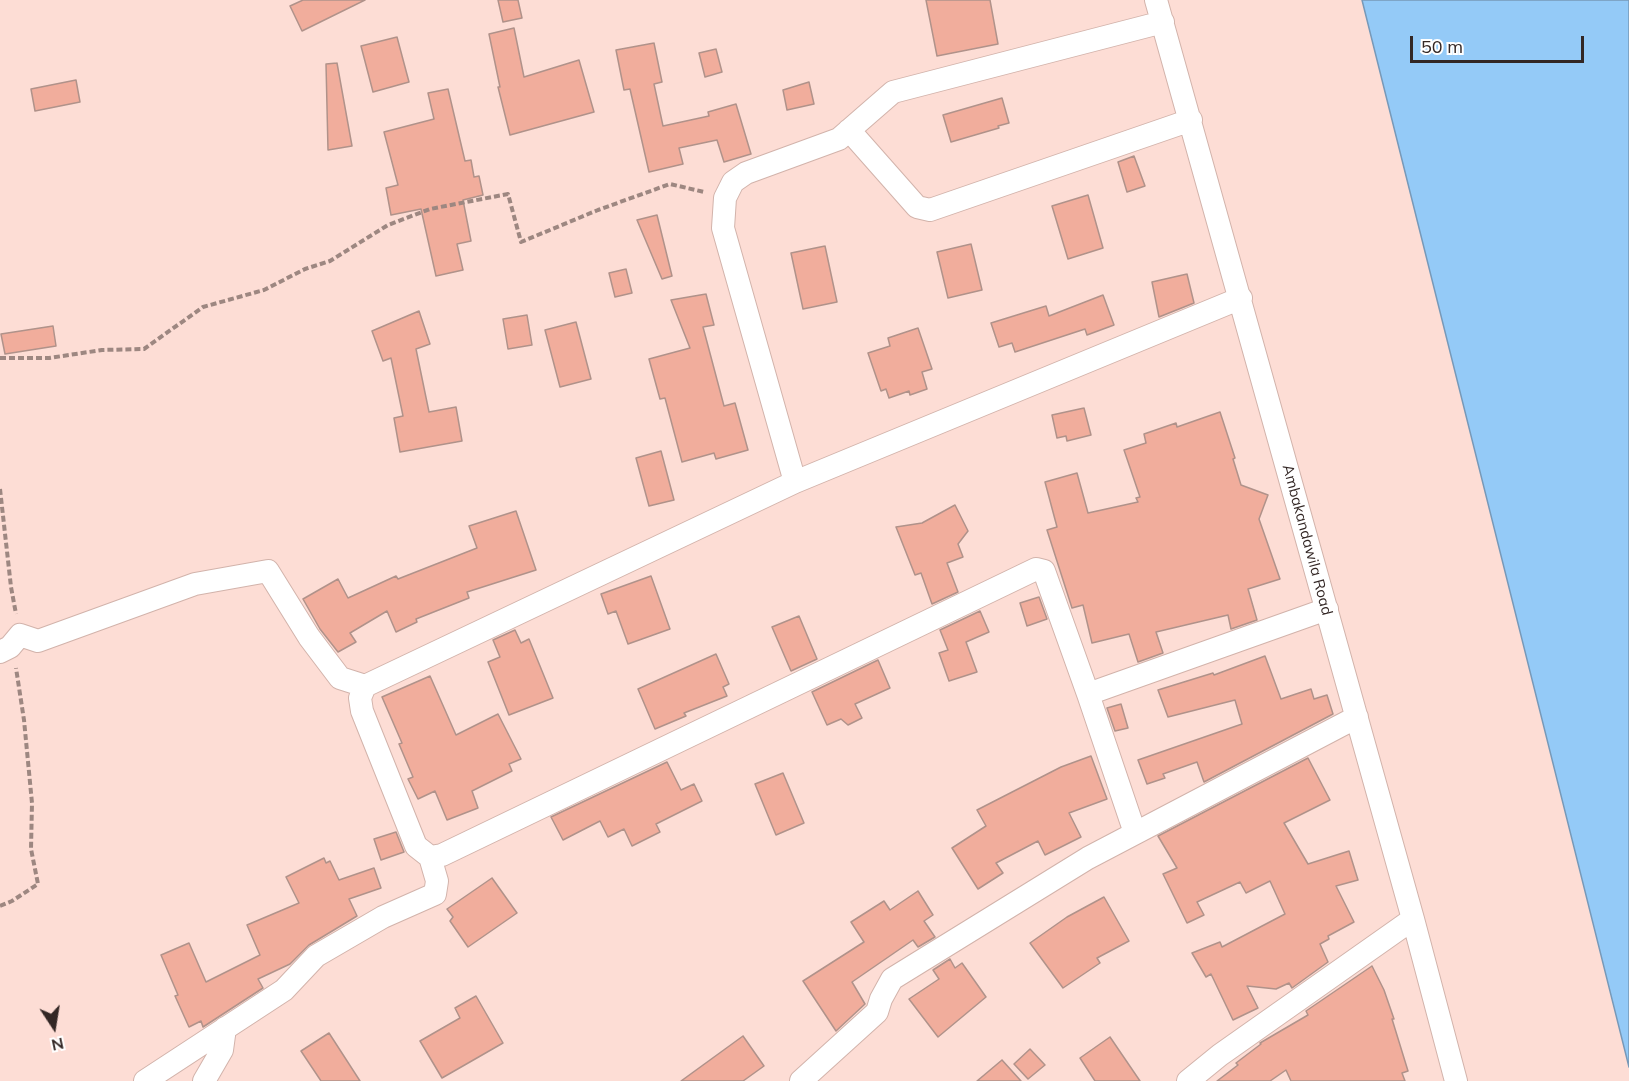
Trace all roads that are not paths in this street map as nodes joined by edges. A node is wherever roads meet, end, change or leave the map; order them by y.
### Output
1 (1156, 0) edge
2 (1162, 22) junction
3 (1191, 120) junction
4 (849, 130) junction
5 (1240, 298) junction
6 (795, 482) junction
7 (1327, 609) junction
8 (10, 645) edge
9 (365, 686) junction
10 (1088, 694) junction
11 (1357, 717) junction
12 (1136, 833) junction
13 (430, 857) junction
14 (1413, 919) junction
15 (225, 1029) junction
16 (145, 1081) edge
17 (204, 1081) edge
18 (801, 1081) edge
19 (1188, 1081) edge
20 (1456, 1081) edge

1 - 2 street, Ambakandawila Road
2 - 3 street, Ambakandawila Road
2 - 4 street
3 - 4 street
3 - 5 street, Ambakandawila Road
4 - 6 street
5 - 6 street
5 - 7 street, Ambakandawila Road
6 - 9 street
7 - 10 street
7 - 11 street, Ambakandawila Road
8 - 9 street
9 - 13 street
10 - 12 street
10 - 13 street
11 - 12 street
11 - 14 street, Ambakandawila Road
12 - 18 street
13 - 15 street
14 - 19 street
14 - 20 street, Ambakandawila Road
15 - 16 street
15 - 17 street

